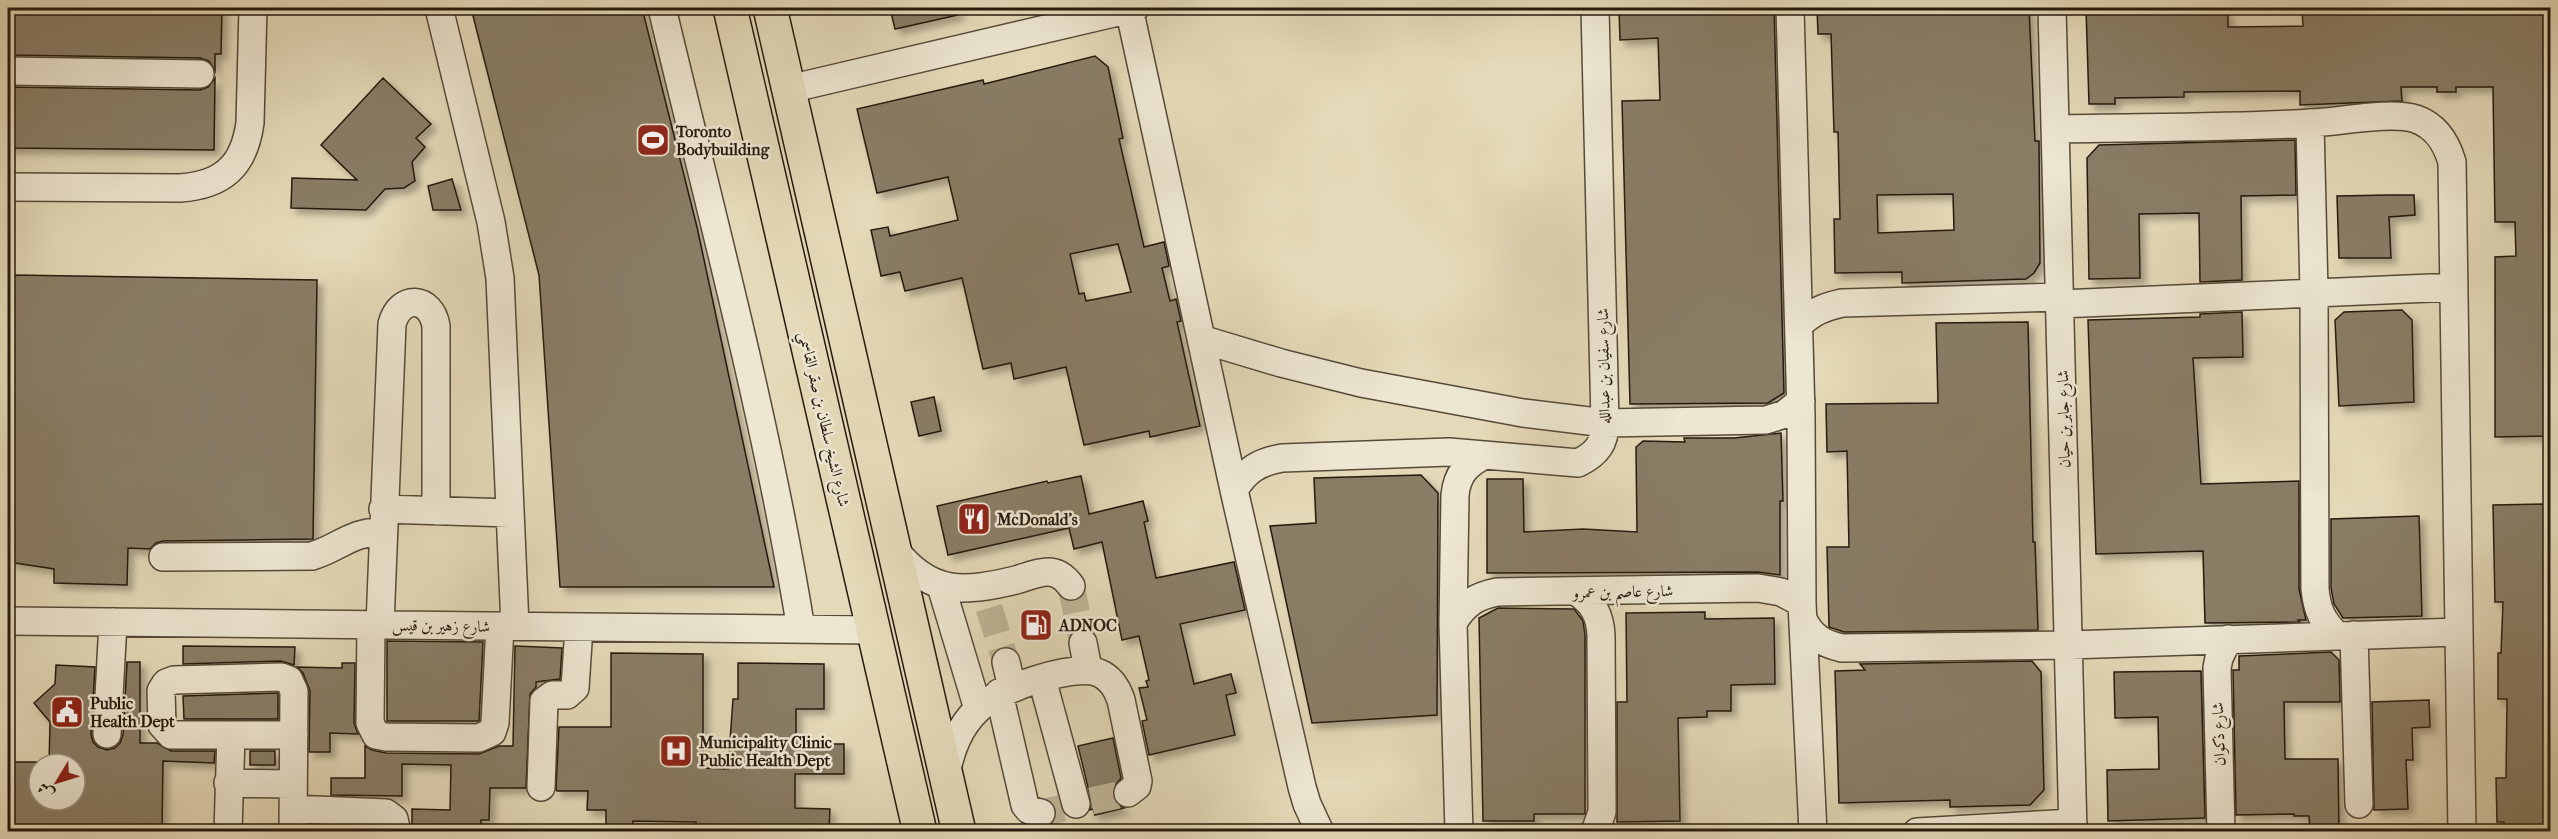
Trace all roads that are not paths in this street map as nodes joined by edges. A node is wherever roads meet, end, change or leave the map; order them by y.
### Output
1 (253, 8) edge
2 (439, 8) edge
3 (662, 8) edge
4 (730, 8) edge
5 (760, 8) edge
6 (770, 8) edge
7 (1131, 8) edge
8 (1595, 8) edge
9 (1790, 8) edge
10 (2052, 8) edge
11 (780, 48) junction
12 (8, 71) edge
13 (200, 74) dead end
14 (789, 89) junction
15 (2310, 123) junction
16 (2055, 129) junction
17 (8, 187) edge
18 (2454, 287) junction
19 (2314, 292) junction
20 (2060, 301) junction
21 (1799, 325) junction
22 (1201, 339) junction
23 (1801, 401) junction
24 (1605, 423) junction
25 (1485, 455) junction
26 (1234, 490) junction
27 (436, 511) junction
28 (510, 513) junction
29 (383, 520) junction
30 (895, 550) junction
31 (163, 557) dead end
32 (941, 586) junction
33 (1071, 586) dead end
34 (1577, 592) junction
35 (1802, 611) junction
36 (8, 621) edge
37 (112, 622) junction
38 (1453, 623) junction
39 (375, 625) junction
40 (507, 626) junction
41 (579, 627) junction
42 (801, 629) junction
43 (874, 630) junction
44 (2458, 632) junction
45 (2346, 636) junction
46 (2228, 639) junction
47 (1083, 643) tunnel mouth
48 (2068, 645) junction
49 (1006, 662) tunnel mouth
50 (1088, 669) junction
51 (1042, 679) junction
52 (996, 697) junction
53 (107, 734) dead end
54 (231, 735) junction
55 (294, 735) junction
56 (946, 774) junction
57 (228, 783) junction
58 (541, 787) dead end
59 (1128, 793) dead end
60 (2359, 804) dead end
61 (293, 808) edge
62 (2073, 827) edge
63 (228, 831) edge
64 (397, 831) edge
65 (920, 831) edge
66 (960, 831) edge
67 (1320, 831) edge
68 (1459, 831) edge
69 (1595, 831) edge
70 (1813, 831) edge
71 (1917, 831) edge
72 (2221, 831) edge
73 (2462, 831) edge

1 - 17 street
2 - 28 street
3 - 42 street
4 - 43 main road, شارع الشيخ سلطان بن صقر القاسمي
5 - 11 main road
6 - 11 main road
7 - 14 street
7 - 22 street
8 - 24 street, شارع سفيان بن عبدالله
9 - 21 street
10 - 16 street, شارع جابر بن حيان
11 - 14 main road
12 - 13 street
14 - 30 main road
15 - 16 street
15 - 18 street
15 - 19 street
16 - 20 street, شارع جابر بن حيان
18 - 19 street
18 - 44 street
19 - 20 street
19 - 45 street
20 - 21 street
20 - 48 street, شارع جابر بن حيان
21 - 23 street
22 - 24 street
22 - 26 street
23 - 24 street
23 - 35 street
24 - 25 street, شارع سفيان بن عبدالله
25 - 26 street, شارع سفيان بن عبدالله
25 - 38 street
26 - 67 street
27 - 28 street
27 - 29 street
27 - 29 street
28 - 40 street
29 - 31 street
29 - 39 street
30 - 32 street
30 - 56 main road
32 - 33 street
32 - 52 street
34 - 35 street, شارع عاصم بن عمرو
34 - 38 street, شارع عاصم بن عمرو
34 - 69 street
35 - 48 street
35 - 70 street
36 - 37 street, شارع زهير بن قيس
37 - 39 street, شارع زهير بن قيس
37 - 53 street
38 - 68 street
39 - 40 street, شارع زهير بن قيس
39 - 40 street
40 - 41 street, شارع زهير بن قيس
41 - 42 street, شارع زهير بن قيس
41 - 58 street
42 - 43 street, شارع زهير بن قيس
43 - 65 main road, شارع الشيخ سلطان بن صقر القاسمي
44 - 45 street
44 - 73 street
45 - 46 street
45 - 60 street
46 - 48 street
46 - 72 street, شارع ذكوان
47 - 50 street
48 - 62 street, شارع جابر بن حيان
49 - 52 street
50 - 51 street
50 - 59 street
51 - 52 street
51 - 52 street
52 - 56 street
54 - 55 street
54 - 55 street
54 - 57 street
55 - 61 street
56 - 66 main road
57 - 61 street
57 - 63 street
61 - 64 street
62 - 71 street

